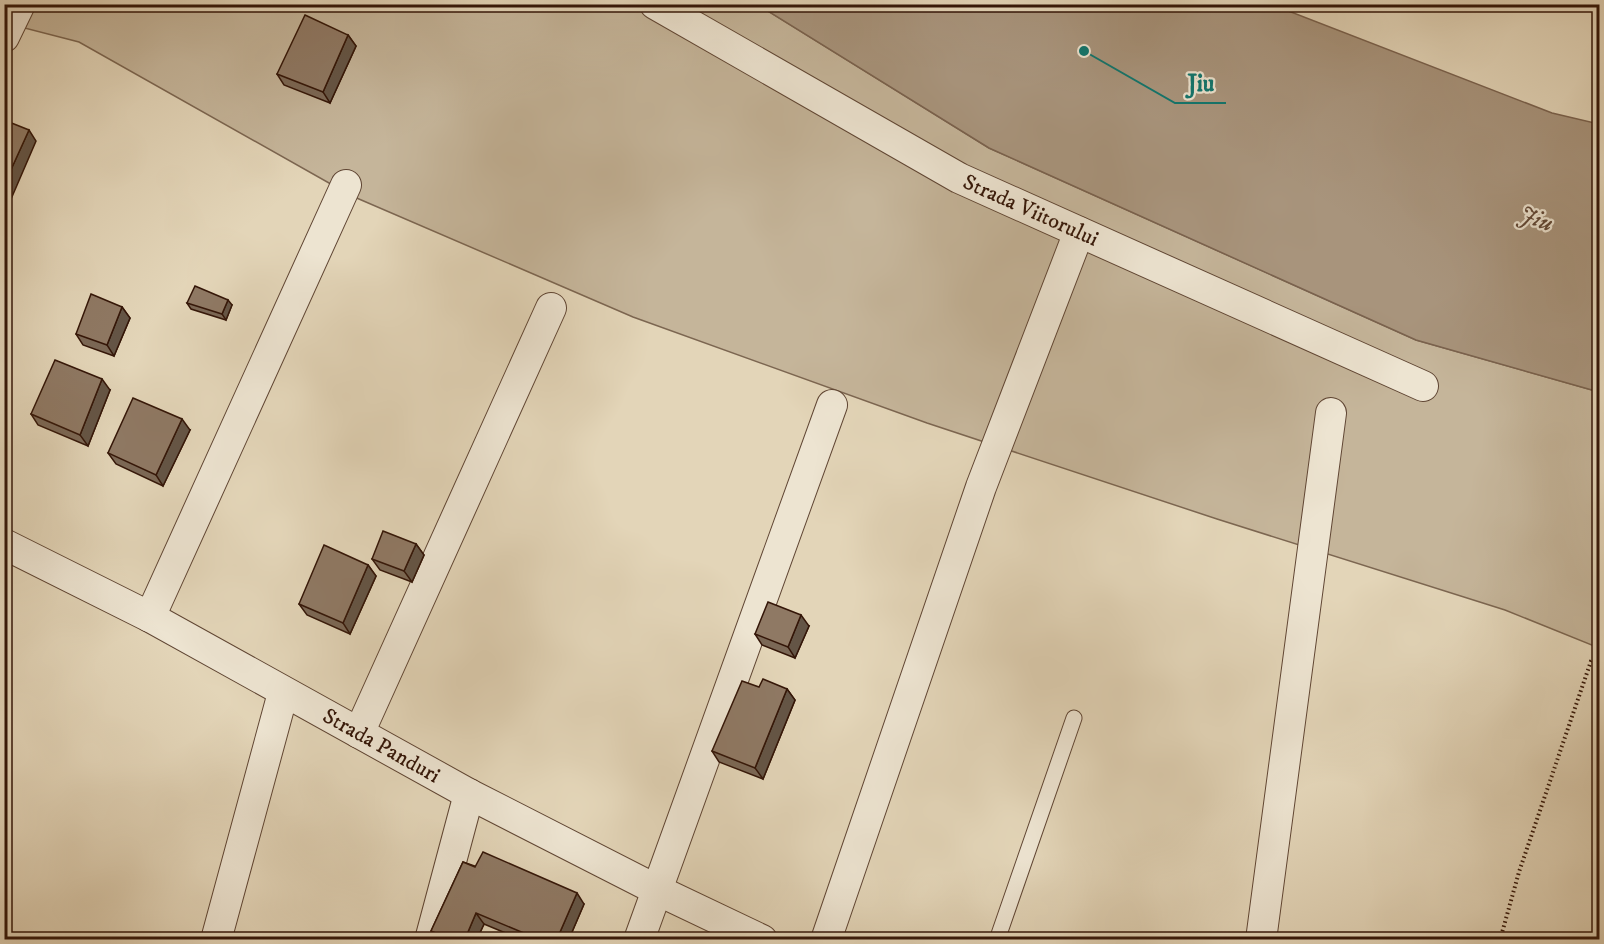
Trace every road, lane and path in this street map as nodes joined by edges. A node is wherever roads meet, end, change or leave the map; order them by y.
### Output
1 (20, 4) edge
2 (655, 4) edge
3 (4, 37) edge
4 (346, 185) dead end
5 (1079, 232) junction
6 (551, 308) dead end
7 (1423, 386) dead end
8 (832, 405) dead end
9 (1331, 413) dead end
10 (4, 544) edge
11 (150, 617) junction
12 (1599, 651) edge
13 (284, 693) junction
14 (1074, 718) dead end
15 (359, 733) junction
16 (469, 794) junction
17 (657, 890) junction
18 (216, 939) edge
19 (430, 939) edge
20 (639, 939) edge
21 (762, 939) edge
22 (826, 939) edge
23 (997, 939) edge
24 (1261, 939) edge
25 (1500, 939) edge

1 - 3 street
2 - 5 street, Strada Viitorului
4 - 11 street
5 - 7 street, Strada Viitorului
5 - 22 street
6 - 15 street
8 - 17 street
9 - 24 street
10 - 11 street, Strada Panduri
11 - 13 street, Strada Panduri
12 - 25 path
13 - 15 street, Strada Panduri
13 - 18 street
14 - 23 lane
15 - 16 street, Strada Panduri
16 - 17 street, Strada Panduri
16 - 19 street
17 - 20 street
17 - 21 street, Strada Panduri

